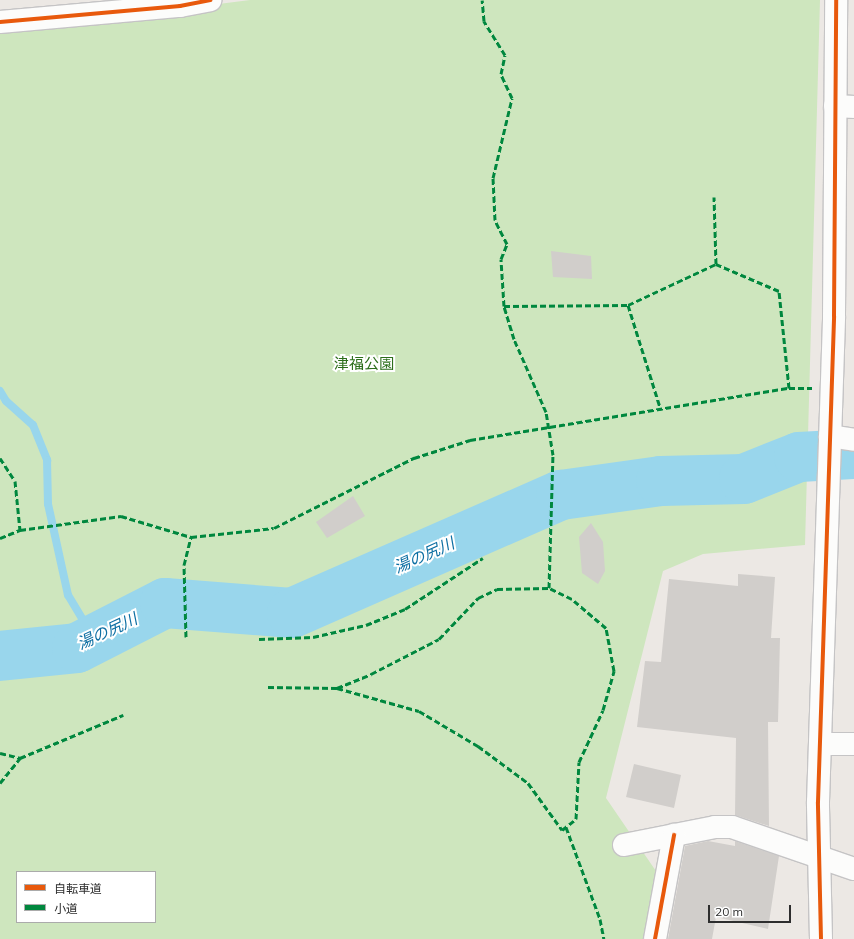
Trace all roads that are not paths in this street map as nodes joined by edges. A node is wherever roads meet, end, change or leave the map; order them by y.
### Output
1 (210, 0) edge
2 (836, 0) edge
3 (180, 3) edge
4 (0, 22) edge
5 (845, 106) edge
6 (830, 436) junction
7 (854, 440) edge
8 (820, 744) junction
9 (854, 744) edge
10 (674, 835) junction
11 (624, 845) dead end
12 (819, 858) junction
13 (854, 869) edge
14 (655, 939) edge
15 (821, 939) edge

1 - 3 street
2 - 5 street
3 - 4 street
5 - 6 street
6 - 7 street
6 - 8 street
8 - 9 street
8 - 12 street
10 - 11 street
10 - 12 street
10 - 14 street
12 - 13 street
12 - 15 street

